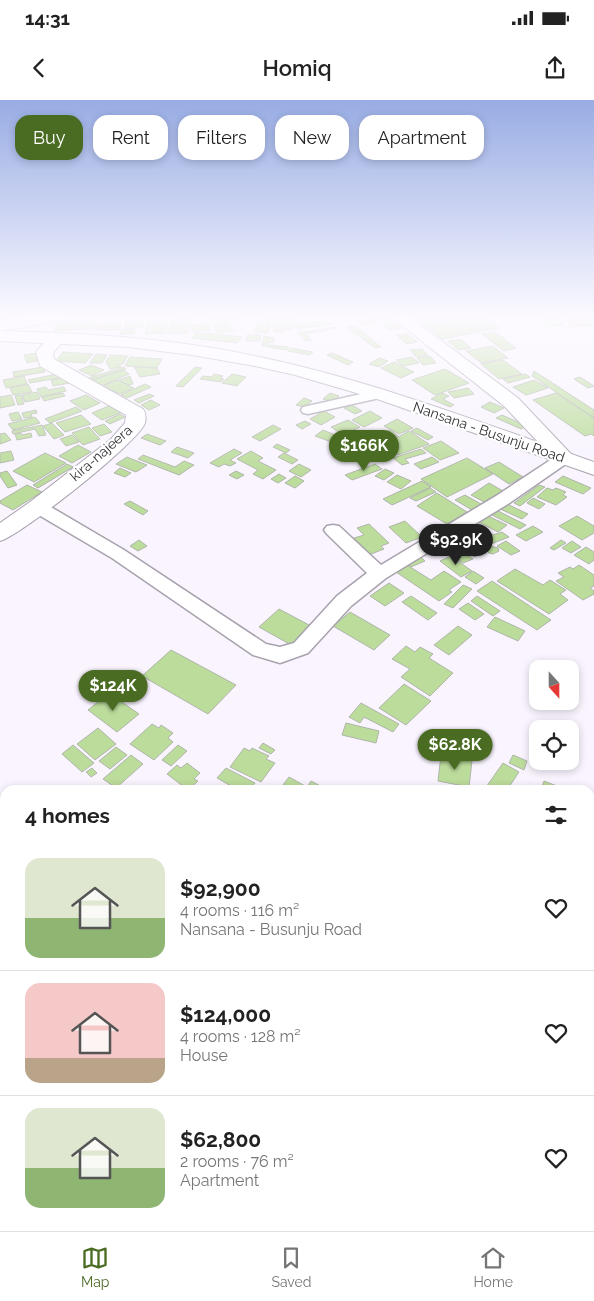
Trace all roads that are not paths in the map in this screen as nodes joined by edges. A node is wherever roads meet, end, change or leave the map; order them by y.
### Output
1 (58, 369) edge
2 (285, 369) edge
3 (467, 369) edge
4 (379, 394) junction
5 (308, 410) dead end
6 (564, 458) junction
7 (594, 468) edge
8 (38, 506) junction
9 (333, 530) dead end
10 (0, 534) edge
11 (379, 574) junction

1 - 8 street, kira-najeera
2 - 4 street, Nansana - Busunju Road
3 - 6 street
4 - 5 street
4 - 6 street, Nansana - Busunju Road
6 - 7 street, Nansana - Busunju Road
6 - 11 street
8 - 10 street, kira-najeera
8 - 11 street
9 - 11 street

